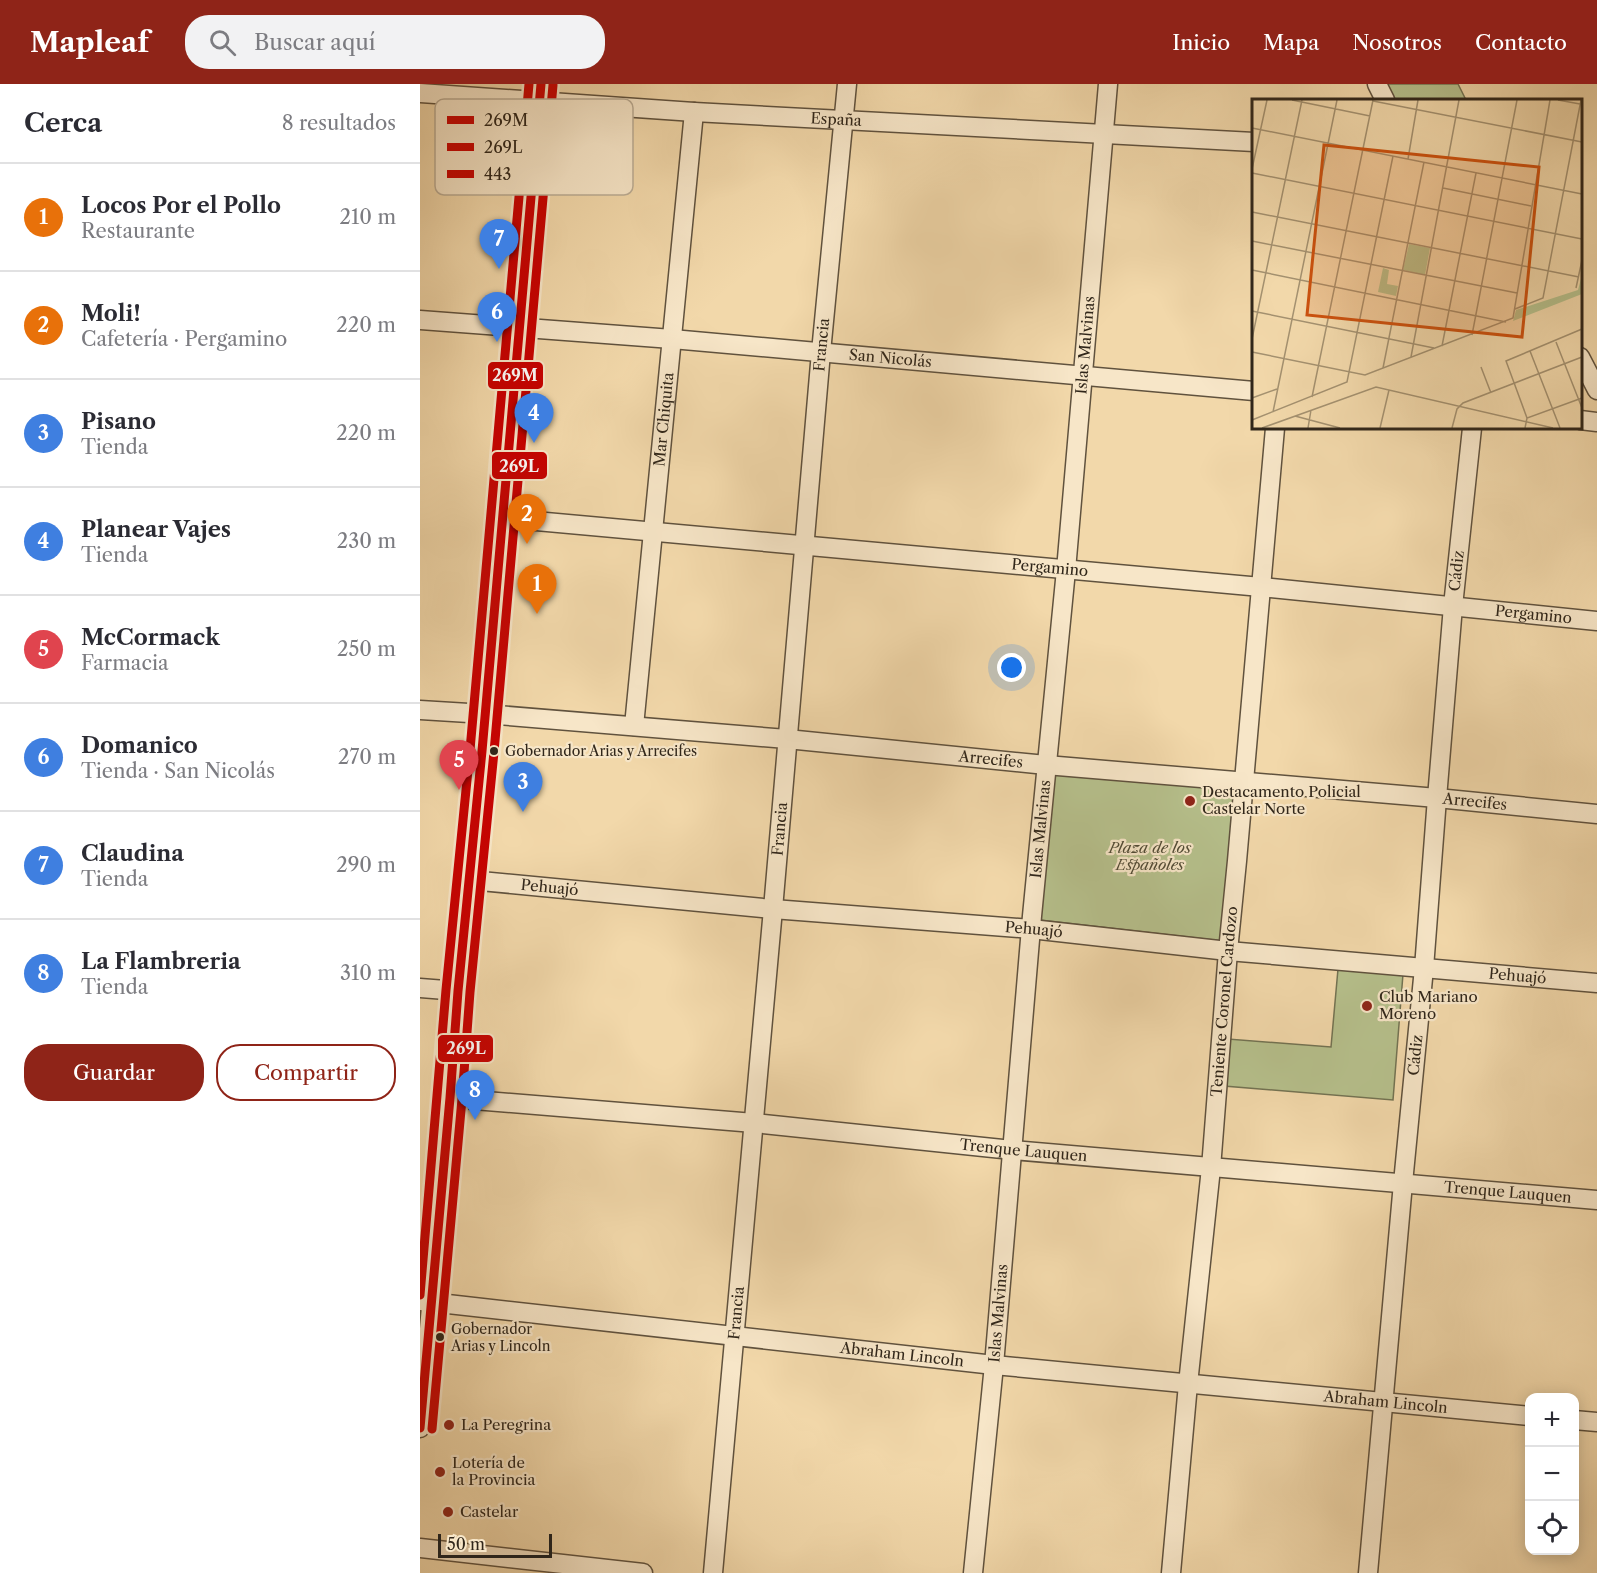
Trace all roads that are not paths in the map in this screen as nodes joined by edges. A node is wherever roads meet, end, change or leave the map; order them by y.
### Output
1 (847, 84) edge
2 (1108, 84) edge
3 (1377, 84) edge
4 (540, 92) edge
5 (420, 93) edge
6 (594, 99) edge
7 (1384, 99) edge
8 (633, 104) edge
9 (694, 112) junction
10 (843, 120) junction
11 (1103, 134) junction
12 (1252, 142) edge
13 (531, 195) edge
14 (420, 320) edge
15 (519, 328) junction
16 (672, 339) junction
17 (821, 352) junction
18 (1582, 359) edge
19 (1082, 376) junction
20 (1597, 390) edge
21 (1252, 391) edge
22 (1582, 420) edge
23 (1597, 422) edge
24 (1275, 429) edge
25 (1472, 429) edge
26 (502, 518) junction
27 (653, 531) junction
28 (804, 544) junction
29 (1066, 570) junction
30 (1261, 587) junction
31 (1453, 606) junction
32 (1597, 621) edge
33 (420, 710) edge
34 (485, 714) junction
35 (634, 726) junction
36 (787, 739) junction
37 (1046, 765) junction
38 (1244, 782) junction
39 (1437, 798) junction
40 (1597, 814) edge
41 (470, 880) junction
42 (774, 909) junction
43 (1030, 929) junction
44 (1228, 951) junction
45 (1424, 968) junction
46 (1597, 983) edge
47 (420, 988) edge
48 (458, 991) junction
49 (450, 1098) junction
50 (754, 1123) junction
51 (1012, 1150) junction
52 (1211, 1168) junction
53 (1403, 1183) junction
54 (1597, 1200) edge
55 (426, 1302) edge
56 (735, 1337) junction
57 (994, 1365) junction
58 (1188, 1384) junction
59 (1384, 1402) junction
60 (1525, 1416) edge
61 (1579, 1420) edge
62 (1597, 1422) edge
63 (420, 1428) edge
64 (420, 1548) edge
65 (643, 1573) edge
66 (713, 1573) edge
67 (973, 1573) edge
68 (1171, 1573) edge
69 (1368, 1573) edge

1 - 10 street, Francia
2 - 11 street, Islas Malvinas
3 - 7 street
4 - 5 street, España
4 - 6 street, España
8 - 9 street, España
9 - 10 street, España
9 - 16 street, Mar Chiquita
10 - 11 street, España
10 - 17 street, Francia
11 - 12 street, España
11 - 19 street, Islas Malvinas
13 - 15 street
14 - 15 street, San Nicolás
15 - 16 street, San Nicolás
15 - 26 street
16 - 17 street, San Nicolás
16 - 27 street, Mar Chiquita
17 - 19 street, San Nicolás
17 - 28 street, Francia
18 - 20 street
19 - 21 street, San Nicolás
19 - 29 street, Islas Malvinas
22 - 23 street
24 - 30 street, Teniente Coronel Cardozo
25 - 31 street, Cádiz
26 - 27 street, Pergamino
26 - 34 street
27 - 28 street, Pergamino
27 - 35 street, Mar Chiquita
28 - 29 street, Pergamino
28 - 36 street, Francia
29 - 30 street, Pergamino
29 - 37 street, Islas Malvinas
30 - 31 street, Pergamino
30 - 38 street, Teniente Coronel Cardozo
31 - 32 street, Pergamino
31 - 39 street, Cádiz
33 - 34 street, Arrecifes
34 - 35 street, Arrecifes
34 - 41 street
35 - 36 street, Arrecifes
36 - 37 street, Arrecifes
36 - 42 street, Francia
37 - 38 street, Arrecifes
37 - 43 street, Islas Malvinas
38 - 39 street, Arrecifes
38 - 44 street, Teniente Coronel Cardozo
39 - 40 street, Arrecifes
39 - 45 street, Cádiz
41 - 42 street, Pehuajó
41 - 48 street
42 - 43 street, Pehuajó
42 - 50 street, Francia
43 - 44 street, Pehuajó
43 - 51 street, Islas Malvinas
44 - 45 street, Pehuajó
44 - 52 street, Teniente Coronel Cardozo
45 - 46 street, Pehuajó
45 - 53 street, Cádiz
47 - 48 street
48 - 49 street
49 - 50 street, Trenque Lauquen
49 - 55 street
50 - 51 street, Trenque Lauquen
50 - 56 street, Francia
51 - 52 street, Trenque Lauquen
51 - 57 street, Islas Malvinas
52 - 53 street, Trenque Lauquen
52 - 58 street, Teniente Coronel Cardozo
53 - 54 street, Trenque Lauquen
53 - 59 street, Cádiz
55 - 56 street, Abraham Lincoln
55 - 63 street
56 - 57 street, Abraham Lincoln
56 - 66 street, Francia
57 - 58 street, Abraham Lincoln
57 - 67 street, Islas Malvinas
58 - 59 street, Abraham Lincoln
58 - 68 street, Teniente Coronel Cardozo
59 - 60 street, Abraham Lincoln
59 - 69 street, Cádiz
61 - 62 street
64 - 65 street

